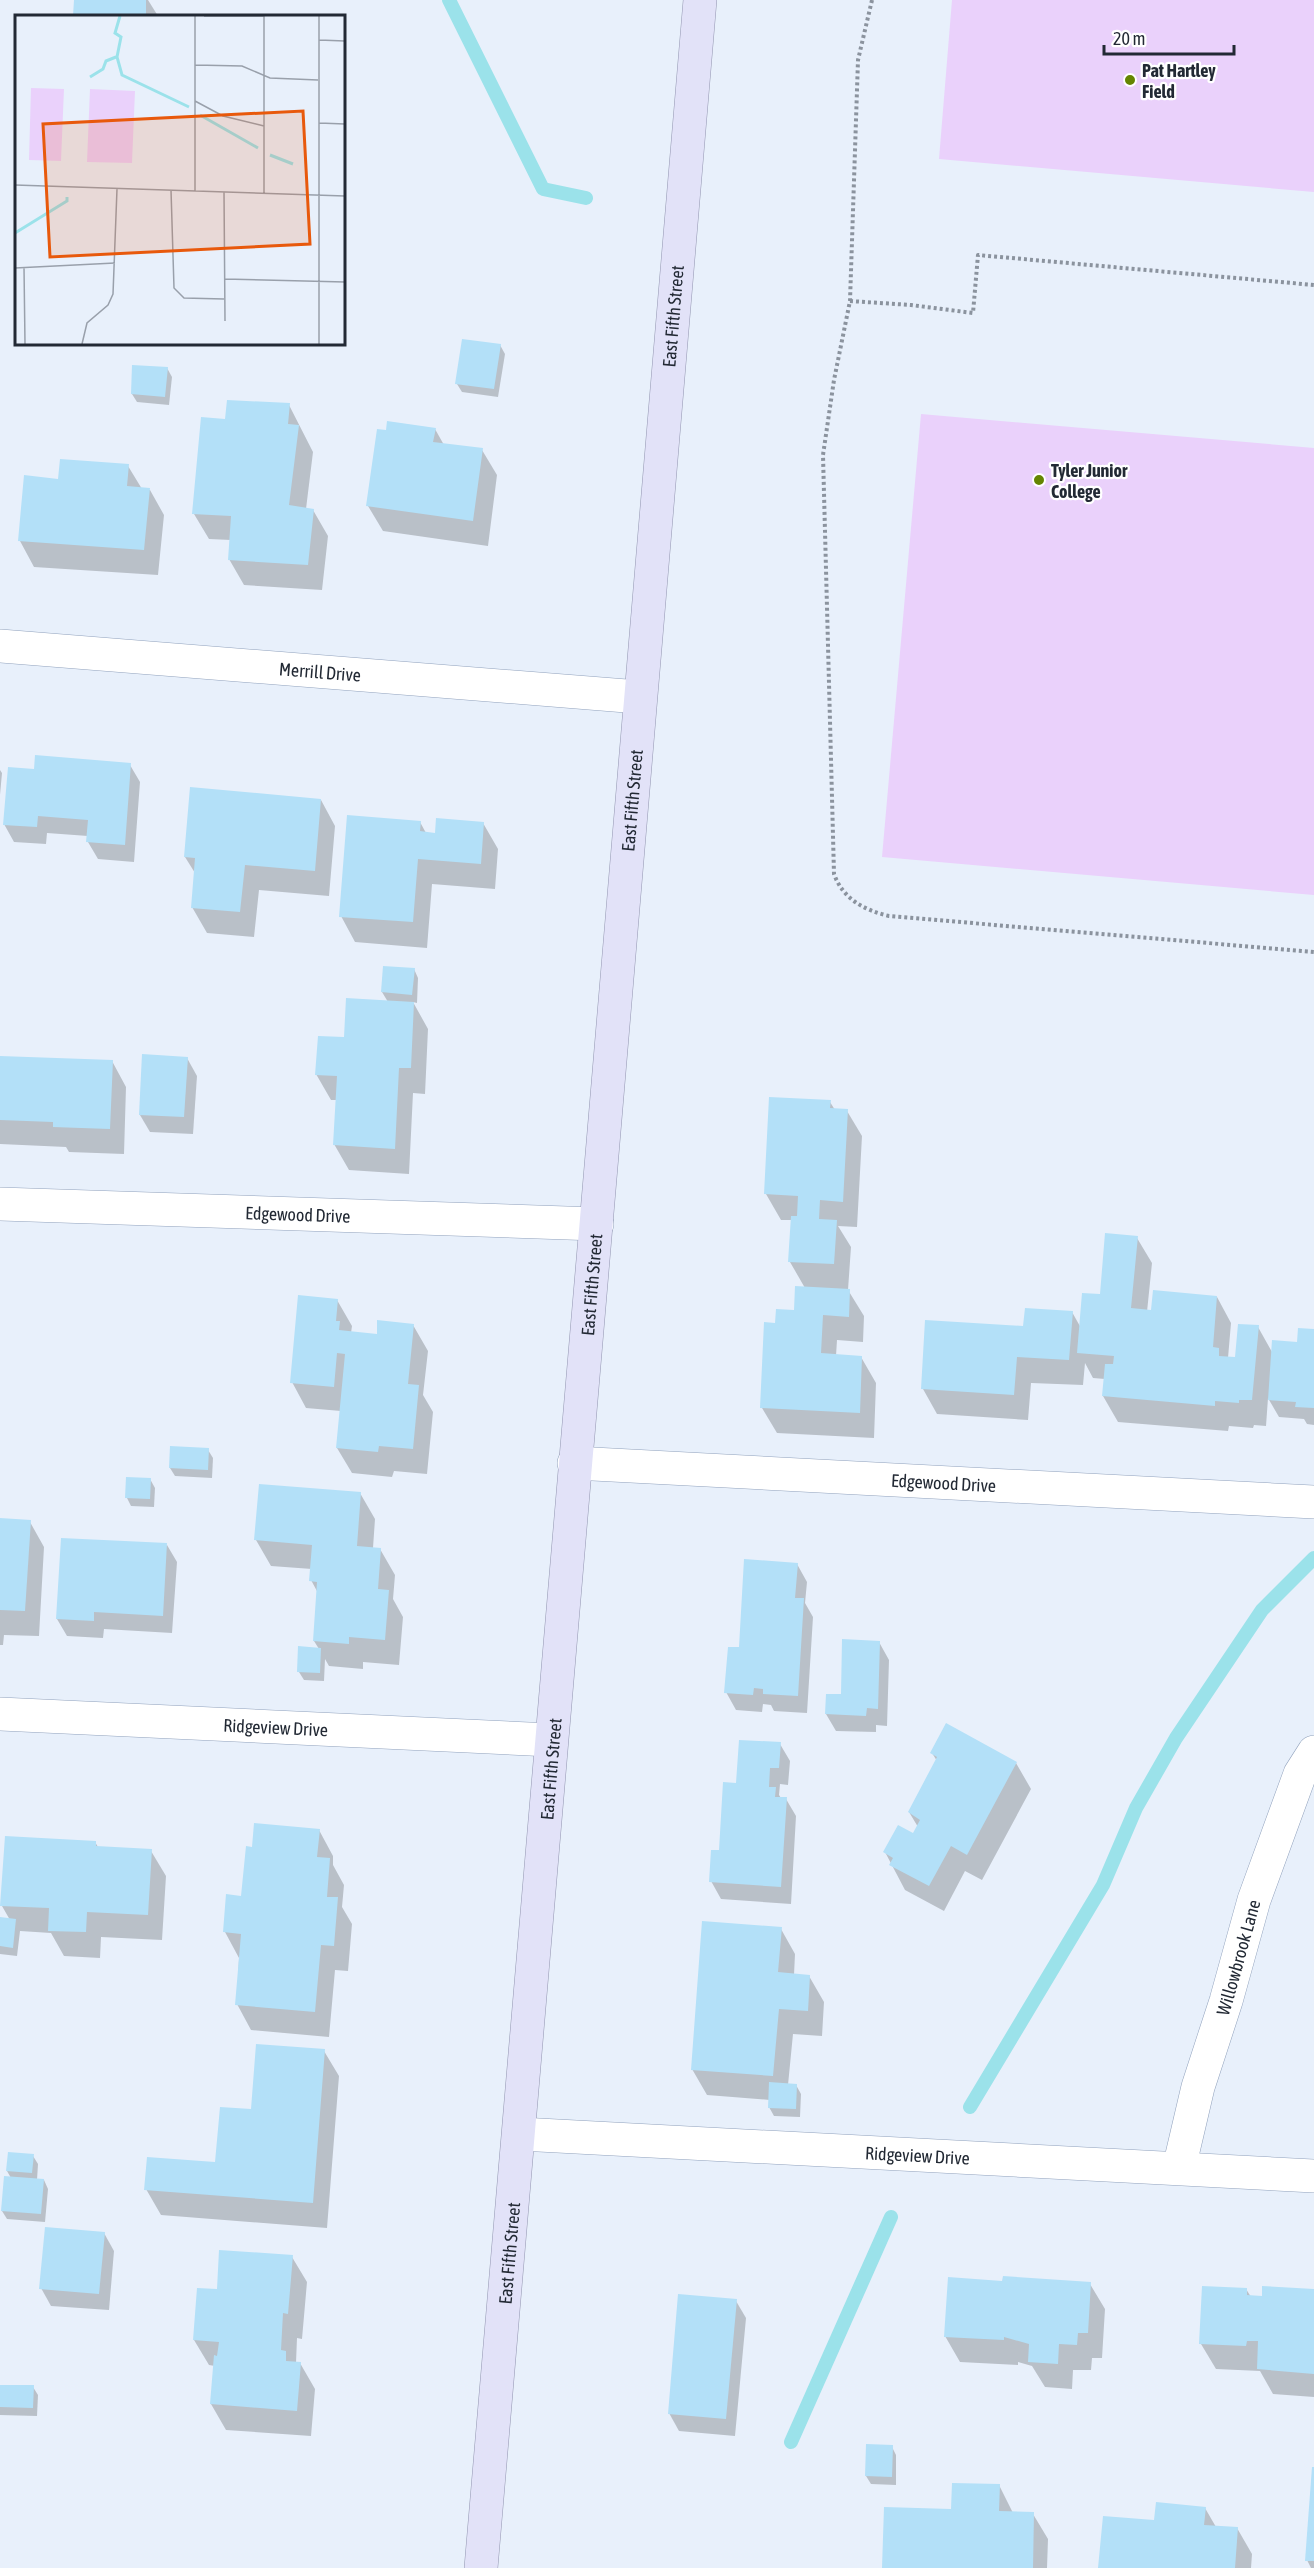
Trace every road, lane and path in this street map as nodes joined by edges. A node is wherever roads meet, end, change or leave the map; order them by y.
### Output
1 (700, 0) edge
2 (872, 0) edge
3 (1314, 285) edge
4 (850, 301) junction
5 (0, 646) edge
6 (639, 697) junction
7 (1314, 952) edge
8 (0, 1204) edge
9 (597, 1224) junction
10 (574, 1463) junction
11 (1314, 1502) edge
12 (0, 1714) edge
13 (551, 1740) junction
14 (1314, 1752) edge
15 (520, 2134) junction
16 (1179, 2168) junction
17 (1314, 2176) edge
18 (481, 2568) edge

1 - 6 main road, East Fifth Street
2 - 4 path
3 - 4 path
4 - 7 path
5 - 6 street, Merrill Drive
6 - 9 main road, East Fifth Street
8 - 9 street, Edgewood Drive
9 - 10 main road, East Fifth Street
10 - 11 street, Edgewood Drive
10 - 13 main road, East Fifth Street
12 - 13 street, Ridgeview Drive
13 - 15 main road, East Fifth Street
14 - 16 street, Willowbrook Lane
15 - 16 street, Ridgeview Drive
15 - 18 main road, East Fifth Street
16 - 17 street, Ridgeview Drive

